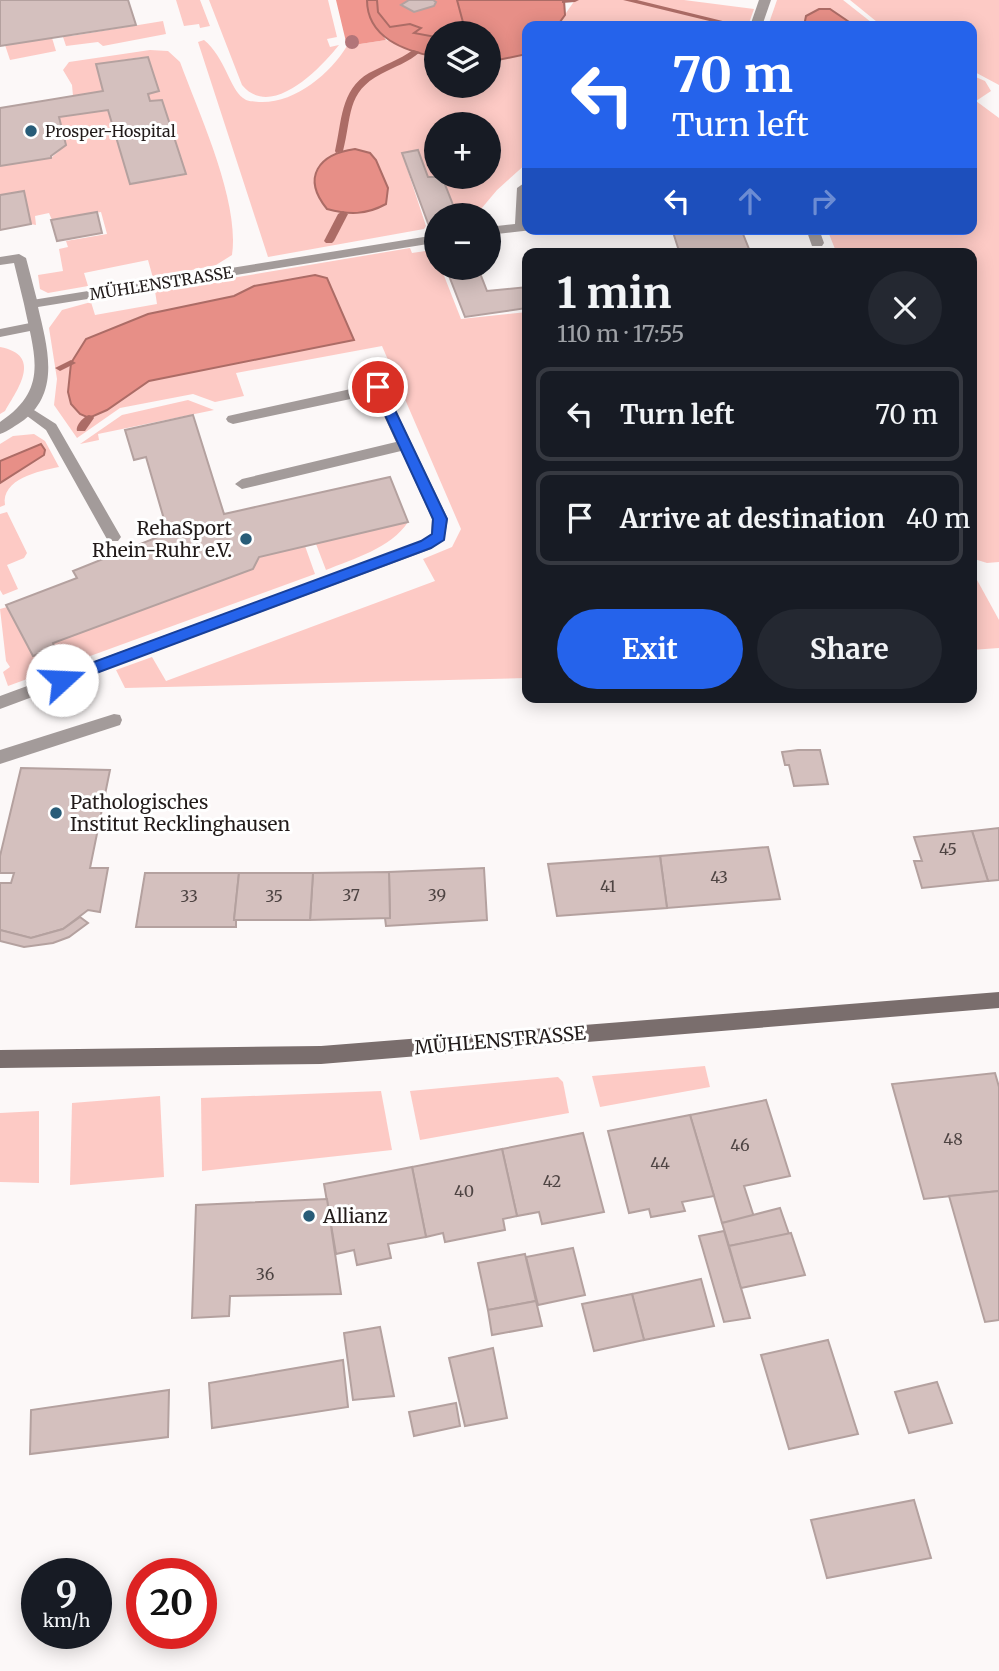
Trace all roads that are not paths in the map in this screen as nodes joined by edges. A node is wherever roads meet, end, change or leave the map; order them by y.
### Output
1 (765, 0) edge
2 (758, 21) edge
3 (522, 227) edge
4 (501, 230) edge
5 (814, 235) edge
6 (424, 241) edge
7 (817, 243) dead end
8 (0, 261) edge
9 (31, 304) junction
10 (35, 326) junction
11 (0, 333) edge
12 (26, 410) junction
13 (233, 419) dead end
14 (0, 429) edge
15 (405, 445) junction
16 (242, 484) dead end
17 (113, 537) dead end
18 (0, 703) edge
19 (114, 720) dead end
20 (0, 757) edge
21 (999, 1000) edge
22 (0, 1059) edge

1 - 2 street
3 - 4 street
5 - 7 street
6 - 9 street, MÜHLENSTRASSE
8 - 9 street
9 - 10 street
10 - 11 street
10 - 12 street
12 - 14 street
12 - 17 street
13 - 15 street
15 - 16 street
15 - 18 street
19 - 20 street
21 - 22 main road, MÜHLENSTRASSE

